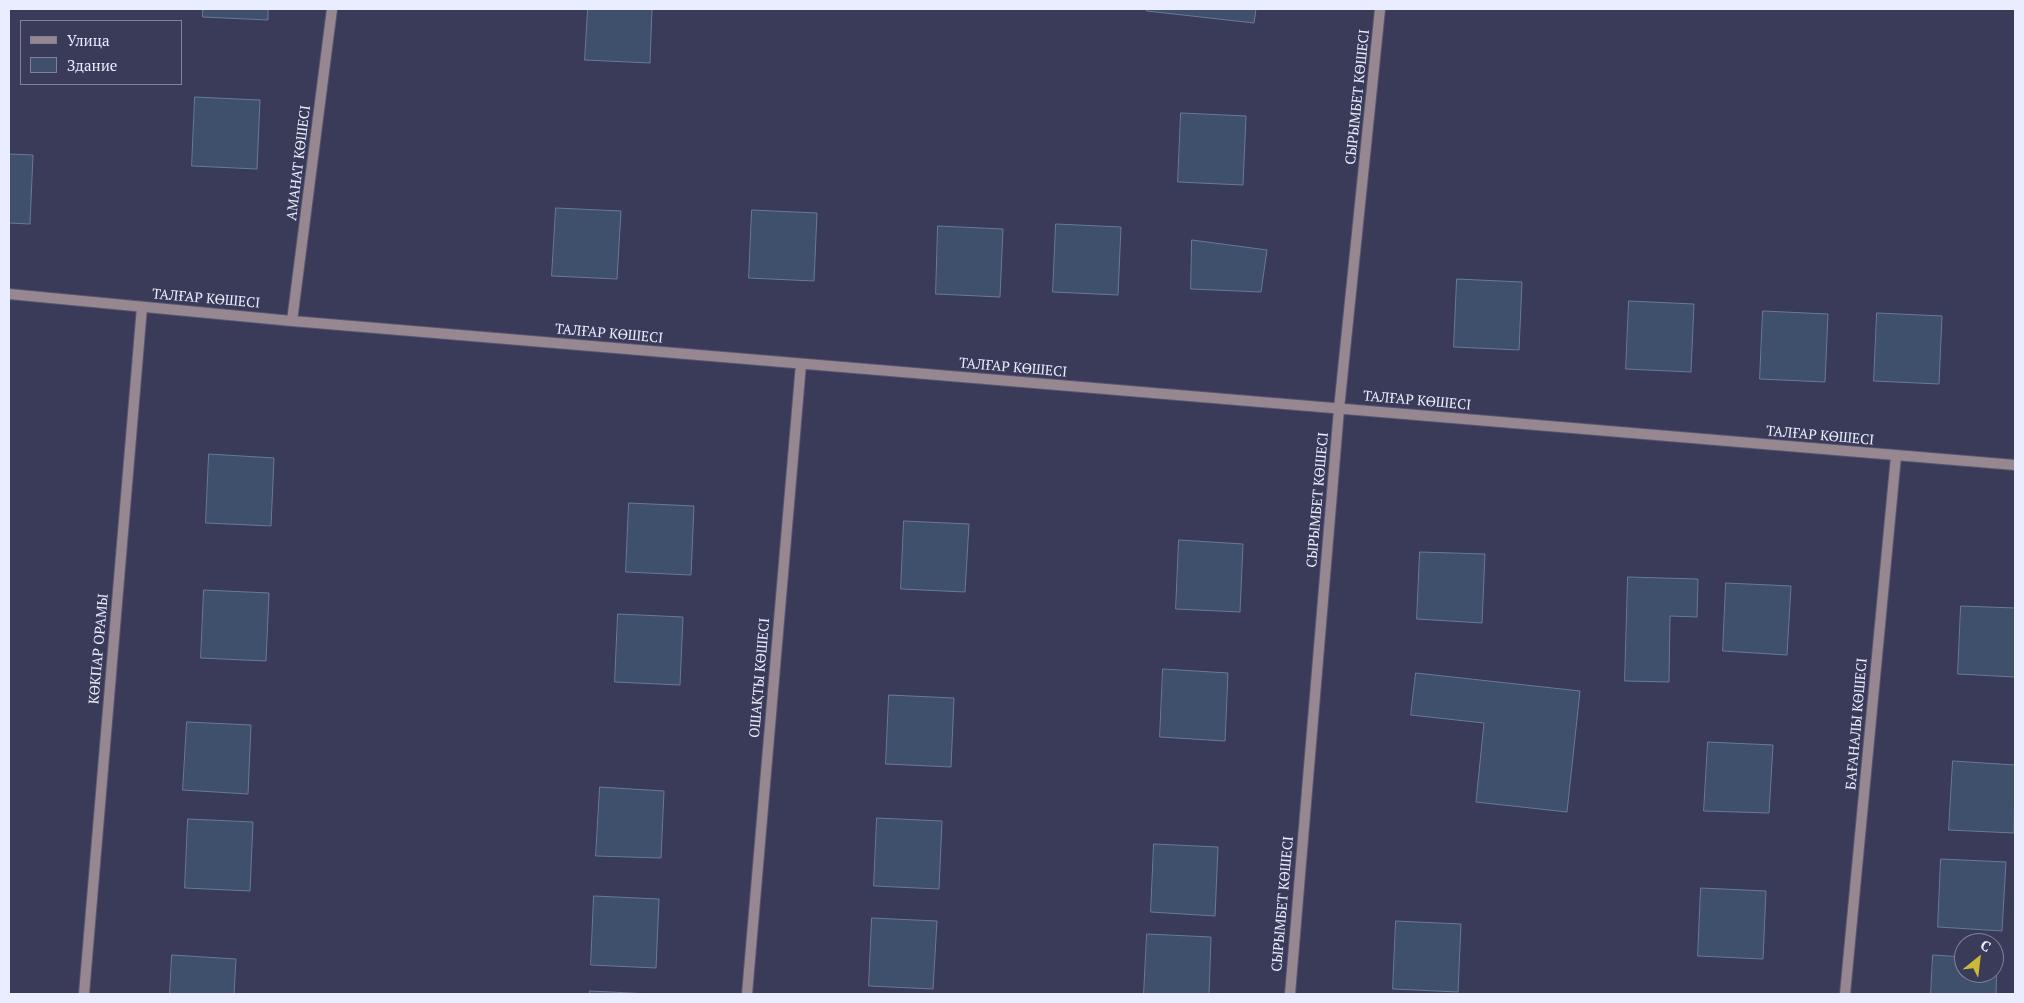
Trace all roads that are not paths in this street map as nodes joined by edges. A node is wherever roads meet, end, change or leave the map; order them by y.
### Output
1 (332, 9) edge
2 (1380, 9) edge
3 (9, 294) edge
4 (142, 307) junction
5 (292, 321) junction
6 (801, 364) junction
7 (1339, 409) junction
8 (1896, 456) junction
9 (2015, 465) edge
10 (84, 994) edge
11 (747, 994) edge
12 (1290, 994) edge
13 (1845, 994) edge

1 - 5 street, АМАНАТ КӨШЕСІ
2 - 7 street, СЫРЫМБЕТ КӨШЕСІ
3 - 4 street, ТАЛҒАР КӨШЕСІ
4 - 5 street, ТАЛҒАР КӨШЕСІ
4 - 10 street, КӨКПАР ОРАМЫ
5 - 6 street, ТАЛҒАР КӨШЕСІ
6 - 7 street, ТАЛҒАР КӨШЕСІ
6 - 11 street, ОШАҚТЫ КӨШЕСІ
7 - 8 street, ТАЛҒАР КӨШЕСІ
7 - 12 street, СЫРЫМБЕТ КӨШЕСІ
8 - 9 street, ТАЛҒАР КӨШЕСІ
8 - 13 street, БАҒАНАЛЫ КӨШЕСІ

